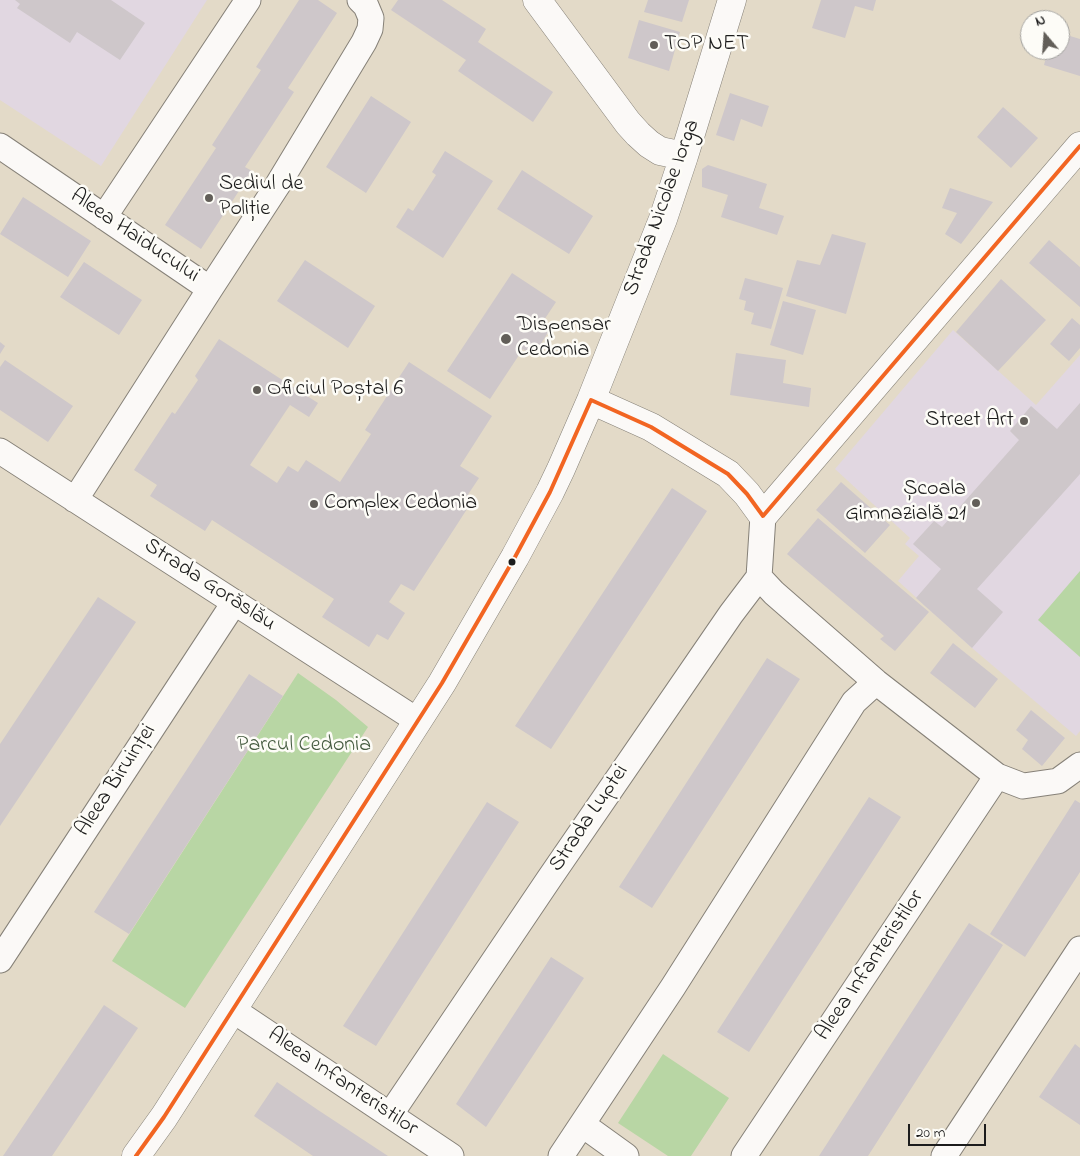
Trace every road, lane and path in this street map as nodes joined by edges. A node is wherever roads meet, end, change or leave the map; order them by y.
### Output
1 (248, 0) edge
2 (360, 0) edge
3 (537, 0) edge
4 (732, 0) edge
5 (0, 146) edge
6 (1080, 146) edge
7 (684, 156) junction
8 (104, 217) junction
9 (210, 289) junction
10 (591, 400) junction
11 (0, 452) edge
12 (75, 500) junction
13 (763, 516) junction
14 (759, 577) junction
15 (234, 603) junction
16 (876, 682) junction
17 (418, 721) junction
18 (1080, 766) edge
19 (997, 776) junction
20 (1080, 949) edge
21 (0, 960) edge
22 (233, 1010) junction
23 (390, 1115) junction
24 (583, 1125) junction
25 (136, 1156) edge
26 (452, 1156) edge
27 (561, 1156) edge
28 (626, 1156) edge
29 (744, 1156) edge
30 (944, 1156) edge

1 - 8 street
2 - 9 street
3 - 7 main road
4 - 7 main road, Strada Nicolae Iorga
5 - 8 street, Aleea Haiducului
6 - 13 main road
7 - 10 main road, Strada Nicolae Iorga
8 - 9 street, Aleea Haiducului
9 - 12 street, Aleea Haiducului
10 - 13 main road
10 - 17 main road, Strada Nicolae Iorga
11 - 12 street, Strada Gorăslău
12 - 15 street, Strada Gorăslău
13 - 14 street
14 - 16 street
14 - 23 street, Strada Luptei
15 - 17 street, Strada Gorăslău
15 - 21 street, Aleea Biruinței
16 - 19 street
16 - 24 street
17 - 22 main road, Strada Nicolae Iorga
18 - 19 street
19 - 29 street, Aleea Infanteristilor
20 - 30 street
22 - 23 street, Aleea Infanteristilor
22 - 25 main road, Strada Nicolae Iorga
23 - 26 street, Aleea Infanteristilor
24 - 27 street
24 - 28 street

